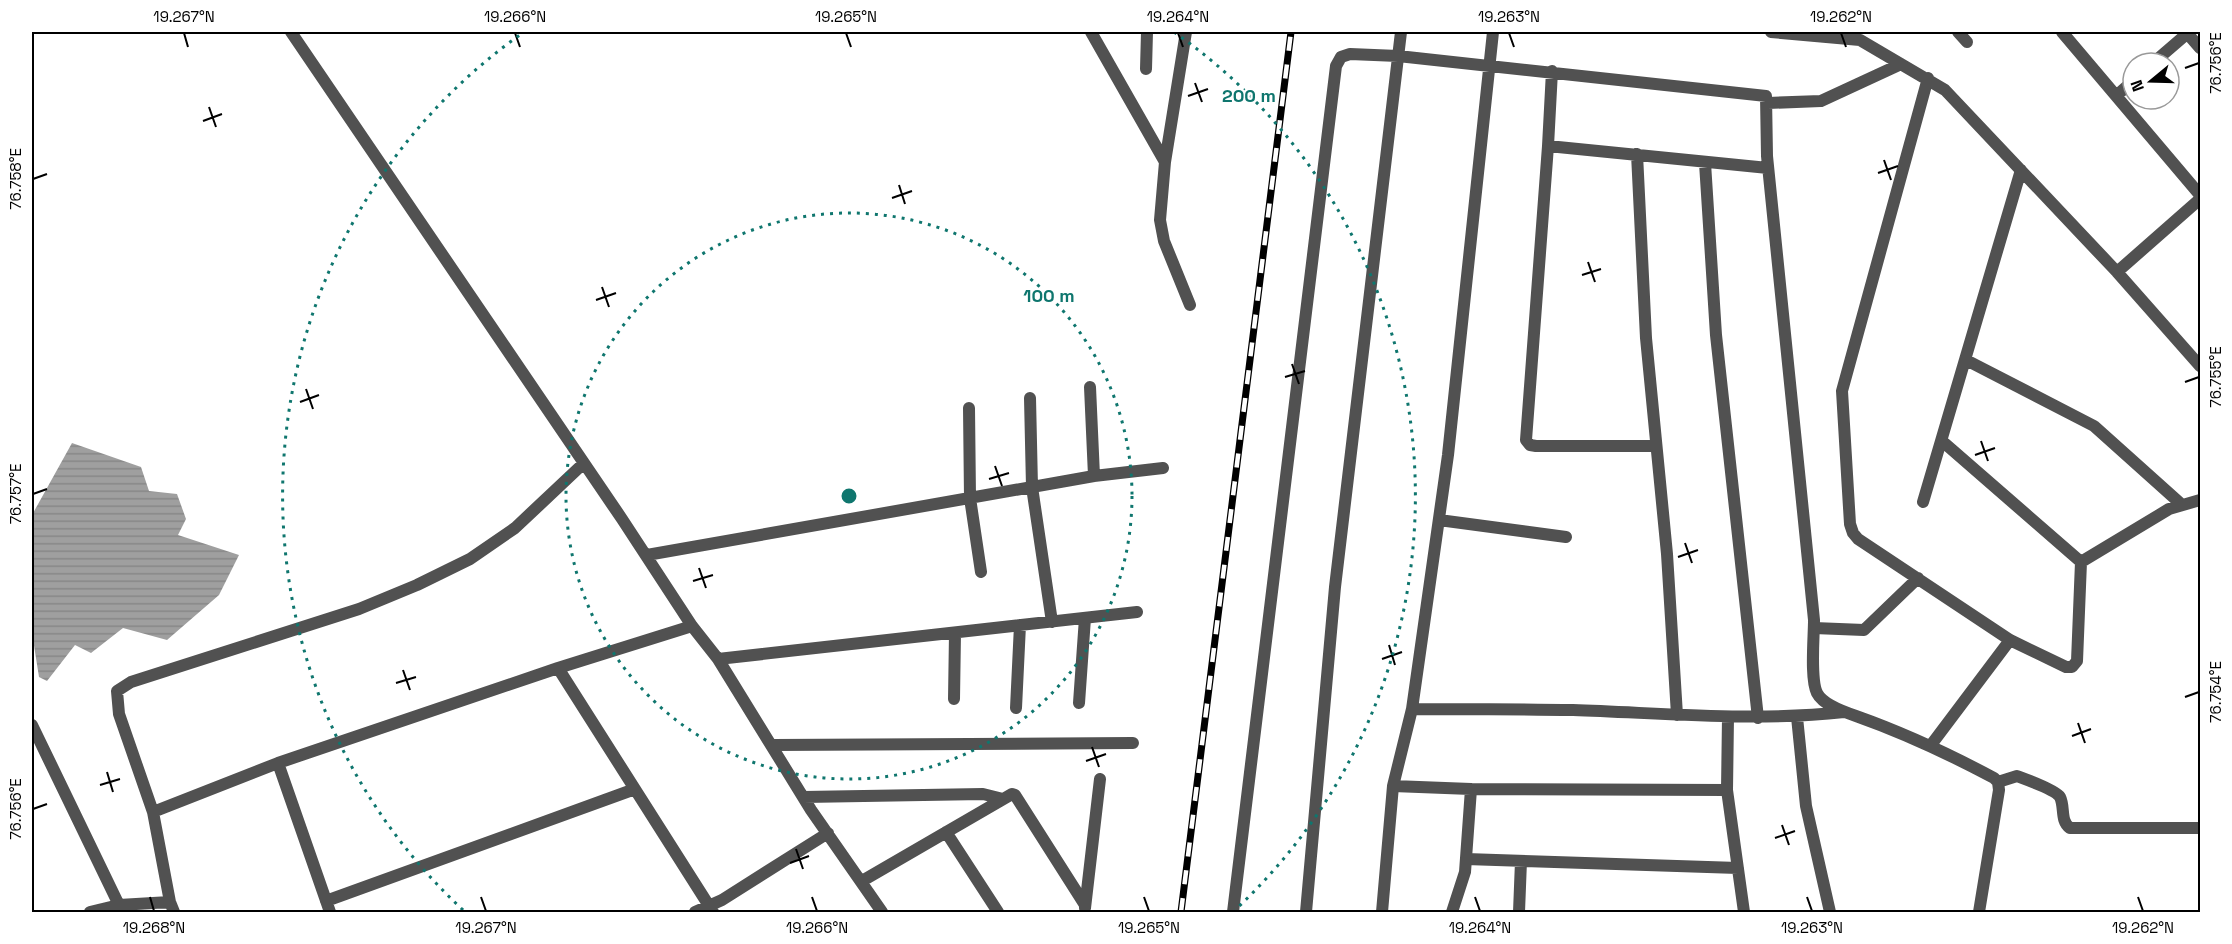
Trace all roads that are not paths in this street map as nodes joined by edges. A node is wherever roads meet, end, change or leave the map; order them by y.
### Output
1 (291, 32) edge
2 (1091, 32) edge
3 (1147, 32) edge
4 (1186, 32) edge
5 (1401, 32) edge
6 (1493, 32) edge
7 (1771, 32) edge
8 (1958, 32) edge
9 (2062, 32) edge
10 (2188, 32) edge
11 (1857, 36) edge
12 (1967, 42) dead end
13 (2200, 48) edge
14 (2167, 51) edge
15 (1398, 56) junction
16 (1901, 64) junction
17 (1489, 65) junction
18 (1146, 69) dead end
19 (1552, 71) junction
20 (1928, 78) junction
21 (2121, 92) edge
22 (2116, 96) junction
23 (1768, 103) junction
24 (1548, 146) junction
25 (1637, 154) junction
26 (1165, 162) junction
27 (1705, 163) junction
28 (1768, 168) junction
29 (2020, 170) junction
30 (2200, 197) edge
31 (2117, 272) junction
32 (1190, 305) dead end
33 (1966, 360) junction
34 (2200, 366) edge
35 (1090, 387) dead end
36 (1029, 398) dead end
37 (969, 408) dead end
38 (1942, 441) junction
39 (1656, 446) junction
40 (584, 463) junction
41 (1163, 468) dead end
42 (1094, 476) junction
43 (1032, 487) junction
44 (970, 498) junction
45 (2200, 500) edge
46 (1923, 502) dead end
47 (2181, 504) junction
48 (1439, 520) junction
49 (1566, 537) dead end
50 (647, 555) junction
51 (2081, 562) junction
52 (981, 572) dead end
53 (1918, 579) junction
54 (1137, 612) dead end
55 (1085, 618) junction
56 (1052, 622) junction
57 (1020, 625) junction
58 (692, 626) junction
59 (1814, 628) junction
60 (955, 633) junction
61 (2010, 640) junction
62 (718, 659) junction
63 (558, 668) junction
64 (954, 699) dead end
65 (1079, 703) dead end
66 (1016, 708) dead end
67 (1412, 709) junction
68 (1845, 712) junction
69 (1677, 715) junction
70 (1728, 717) junction
71 (1797, 717) junction
72 (1758, 718) junction
73 (32, 725) edge
74 (1133, 743) dead end
75 (773, 745) junction
76 (1931, 745) junction
77 (278, 763) junction
78 (1100, 779) dead end
79 (1998, 782) junction
80 (1393, 786) junction
81 (635, 789) junction
82 (1471, 789) junction
83 (1727, 790) junction
84 (804, 797) junction
85 (1003, 799) junction
86 (153, 812) junction
87 (2200, 828) edge
88 (946, 832) junction
89 (828, 833) junction
90 (1466, 859) junction
91 (1521, 861) junction
92 (1738, 868) junction
93 (862, 881) junction
94 (119, 905) junction
95 (172, 907) edge
96 (328, 907) edge
97 (1085, 909) edge
98 (711, 910) edge
99 (90, 912) edge
100 (695, 912) edge
101 (882, 912) edge
102 (998, 912) edge
103 (1233, 912) edge
104 (1306, 912) edge
105 (1382, 912) edge
106 (1452, 912) edge
107 (1519, 912) edge
108 (1744, 912) edge
109 (1830, 912) edge
110 (1979, 912) edge

1 - 40 street
2 - 26 street
3 - 18 street
4 - 26 street
5 - 15 street
6 - 17 street
7 - 11 street
8 - 12 street
9 - 22 street
10 - 13 street
10 - 14 street
11 - 16 street
15 - 17 street
15 - 103 street
15 - 104 street
16 - 20 street
16 - 23 street
17 - 19 street
17 - 48 street
19 - 23 street
19 - 24 street
20 - 29 street
20 - 53 street
21 - 22 street
22 - 30 street
23 - 28 street
24 - 25 street
24 - 39 street
25 - 27 street
25 - 39 street
26 - 32 street
27 - 28 street
27 - 72 street
28 - 59 street
29 - 31 street
29 - 33 street
30 - 31 street
31 - 34 street
33 - 38 street
33 - 47 street
35 - 42 street
36 - 43 street
37 - 44 street
38 - 46 street
38 - 51 street
39 - 69 street
40 - 50 street
40 - 86 street
41 - 42 street
42 - 43 street
43 - 44 street
43 - 56 street
44 - 50 street
44 - 52 street
45 - 47 street
47 - 51 street
48 - 49 street
48 - 67 street
50 - 58 street
51 - 61 street
53 - 59 street
53 - 61 street
54 - 55 street
55 - 56 street
55 - 65 street
56 - 57 street
57 - 60 street
57 - 66 street
58 - 62 street
58 - 63 street
59 - 68 street
60 - 62 street
60 - 64 street
61 - 76 street
62 - 75 street
63 - 77 street
63 - 81 street
67 - 69 street
67 - 80 street
68 - 71 street
68 - 76 street
69 - 70 street
70 - 72 street
70 - 83 street
71 - 72 street
71 - 109 street
73 - 94 street
74 - 75 street
75 - 84 street
76 - 79 street
77 - 86 street
77 - 96 street
78 - 97 street
79 - 87 street
79 - 110 street
80 - 82 street
80 - 105 street
81 - 96 street
81 - 98 street
82 - 83 street
82 - 90 street
83 - 92 street
84 - 85 street
84 - 89 street
85 - 88 street
85 - 97 street
86 - 95 street
88 - 93 street
88 - 102 street
89 - 93 street
89 - 98 street
90 - 91 street
90 - 106 street
91 - 92 street
91 - 107 street
92 - 108 street
93 - 101 street
94 - 95 street
94 - 99 street
98 - 100 street

